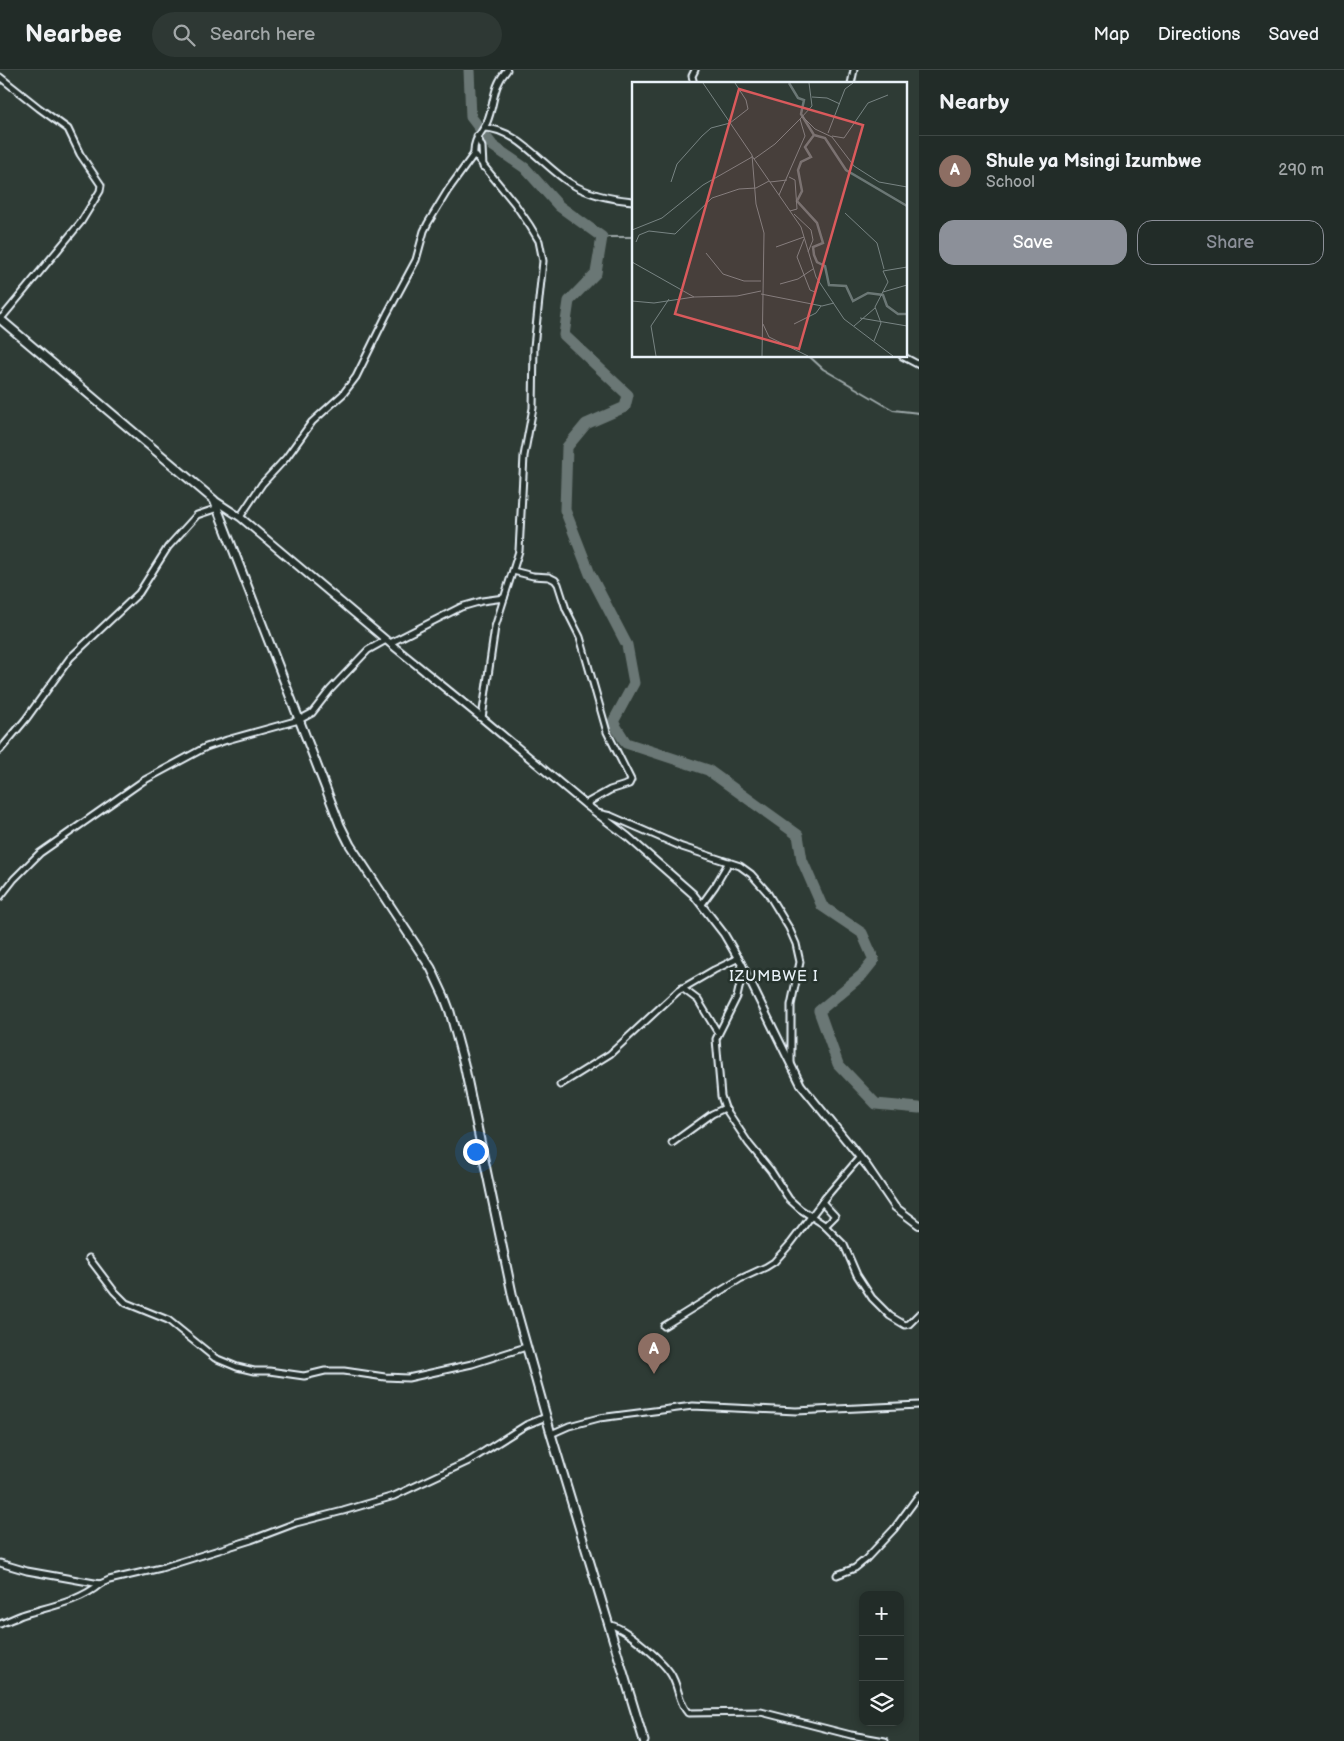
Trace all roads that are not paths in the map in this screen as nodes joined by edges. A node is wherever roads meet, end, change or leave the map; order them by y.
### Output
1 (507, 70) edge
2 (695, 70) edge
3 (0, 77) edge
4 (694, 82) edge
5 (484, 128) junction
6 (478, 135) junction
7 (474, 154) junction
8 (483, 167) junction
9 (632, 201) edge
10 (0, 319) edge
11 (906, 358) edge
12 (919, 365) edge
13 (214, 500) junction
14 (218, 508) junction
15 (240, 517) junction
16 (513, 571) junction
17 (504, 598) junction
18 (388, 642) junction
19 (482, 718) junction
20 (299, 720) junction
21 (0, 750) edge
22 (585, 804) junction
23 (597, 813) junction
24 (729, 862) junction
25 (0, 897) edge
26 (702, 904) junction
27 (740, 961) junction
28 (682, 988) junction
29 (718, 1032) junction
30 (791, 1066) junction
31 (560, 1085) dead end
32 (725, 1108) junction
33 (672, 1143) dead end
34 (860, 1157) junction
35 (822, 1202) junction
36 (811, 1216) junction
37 (919, 1225) edge
38 (825, 1226) junction
39 (89, 1258) dead end
40 (919, 1314) edge
41 (664, 1326) dead end
42 (526, 1347) junction
43 (919, 1405) edge
44 (546, 1417) junction
45 (551, 1434) junction
46 (919, 1496) edge
47 (0, 1563) edge
48 (837, 1575) dead end
49 (100, 1584) junction
50 (0, 1624) edge
51 (609, 1625) junction
52 (644, 1741) edge
53 (885, 1741) edge

1 - 5 street
2 - 4 street
3 - 10 street
5 - 6 street
5 - 9 street
6 - 7 street
6 - 8 street
7 - 8 street
7 - 15 street
8 - 16 street
10 - 13 main road
11 - 12 street
13 - 14 main road
13 - 15 street
14 - 20 main road
14 - 21 street
15 - 18 street
16 - 17 street
16 - 22 street
17 - 18 street
17 - 19 street
18 - 19 street
18 - 20 street
19 - 22 street
20 - 25 street
20 - 42 main road
22 - 23 street
23 - 24 street
23 - 26 street
24 - 26 street
24 - 30 street
26 - 27 street
27 - 28 street
27 - 29 street
27 - 30 street
28 - 29 street
28 - 31 street
29 - 32 street
30 - 34 street
32 - 33 street
32 - 36 street
34 - 35 street
34 - 37 street
35 - 36 street
35 - 38 street
36 - 38 street
36 - 41 street
38 - 40 street
39 - 42 street
42 - 44 main road
43 - 45 street
44 - 45 main road
44 - 49 street
45 - 51 main road
46 - 48 street
47 - 49 street
49 - 50 street
51 - 52 main road
51 - 53 street

